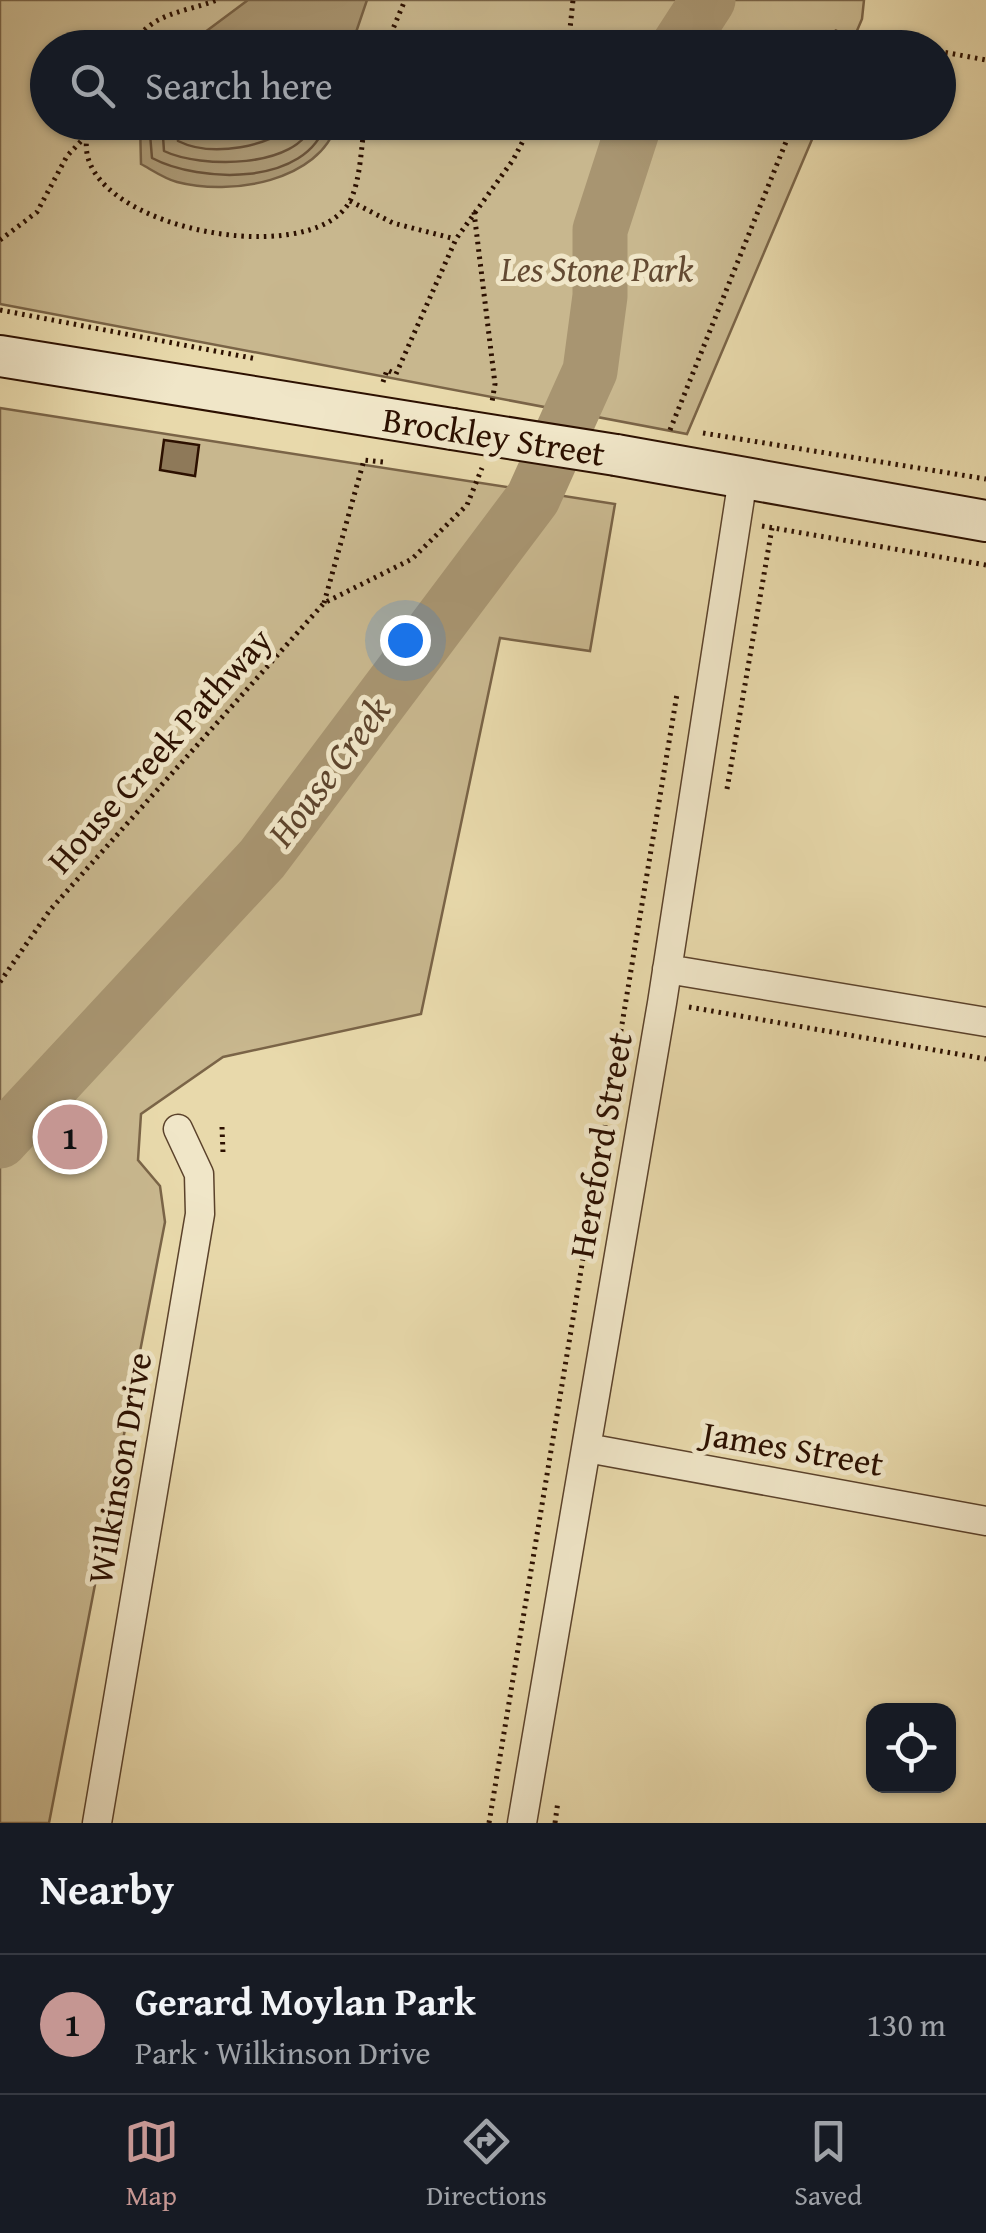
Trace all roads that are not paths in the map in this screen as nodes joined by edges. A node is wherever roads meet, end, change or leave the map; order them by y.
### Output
1 (0, 356) edge
2 (743, 478) junction
3 (986, 521) edge
4 (667, 969) junction
5 (986, 1022) edge
6 (178, 1130) dead end
7 (587, 1448) junction
8 (986, 1521) edge
9 (98, 1823) edge
10 (522, 1823) edge

1 - 2 main road, Brockley Street, bridge
2 - 3 main road, Brockley Street
2 - 4 street, Hereford Street
4 - 5 street
4 - 7 street, Hereford Street
6 - 9 street, Wilkinson Drive
7 - 8 street, James Street
7 - 10 street, Hereford Street

